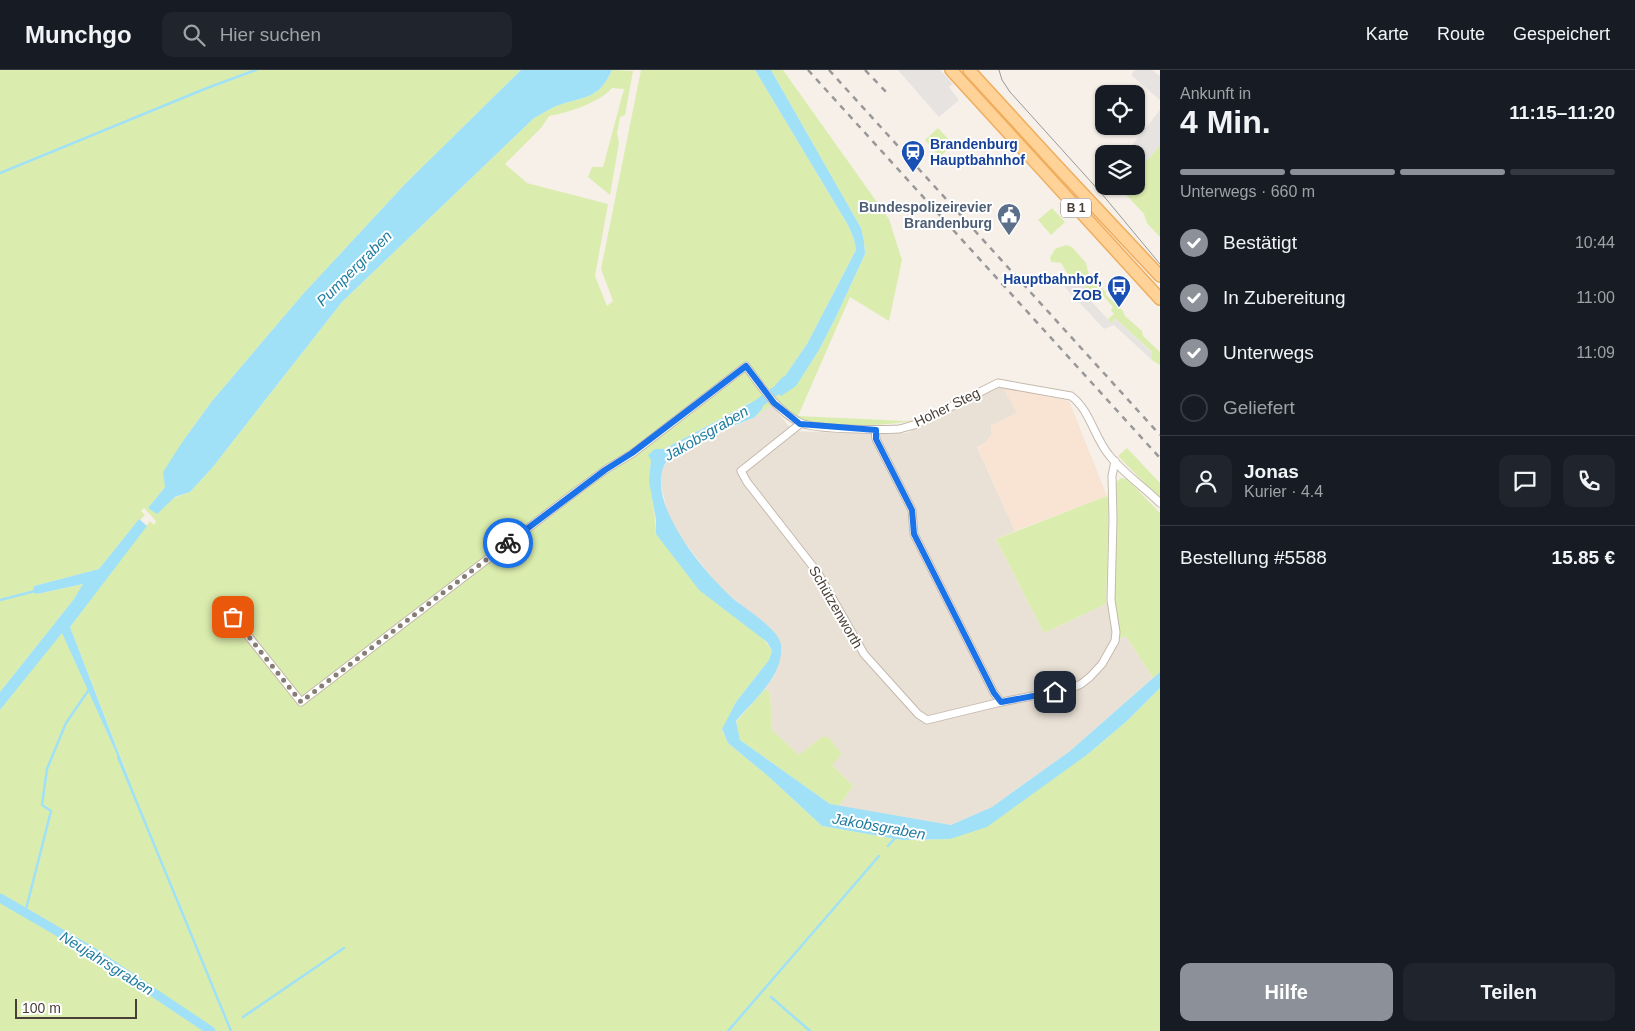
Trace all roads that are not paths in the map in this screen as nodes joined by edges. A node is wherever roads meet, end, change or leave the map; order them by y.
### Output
1 (951, 70) edge
2 (969, 70) edge
3 (1160, 276) edge
4 (1160, 299) edge
5 (800, 424) junction
6 (876, 430) junction
7 (1114, 461) junction
8 (1160, 503) edge
9 (220, 602) dead end
10 (1001, 702) junction

1 - 4 main road, B 1
2 - 3 main road, B 1
5 - 6 street, Hoher Steg
5 - 9 street
5 - 10 street, Schützenworth
6 - 7 street, Hoher Steg
6 - 10 street
7 - 8 street, Hoher Steg
7 - 10 street, Schützenworth

